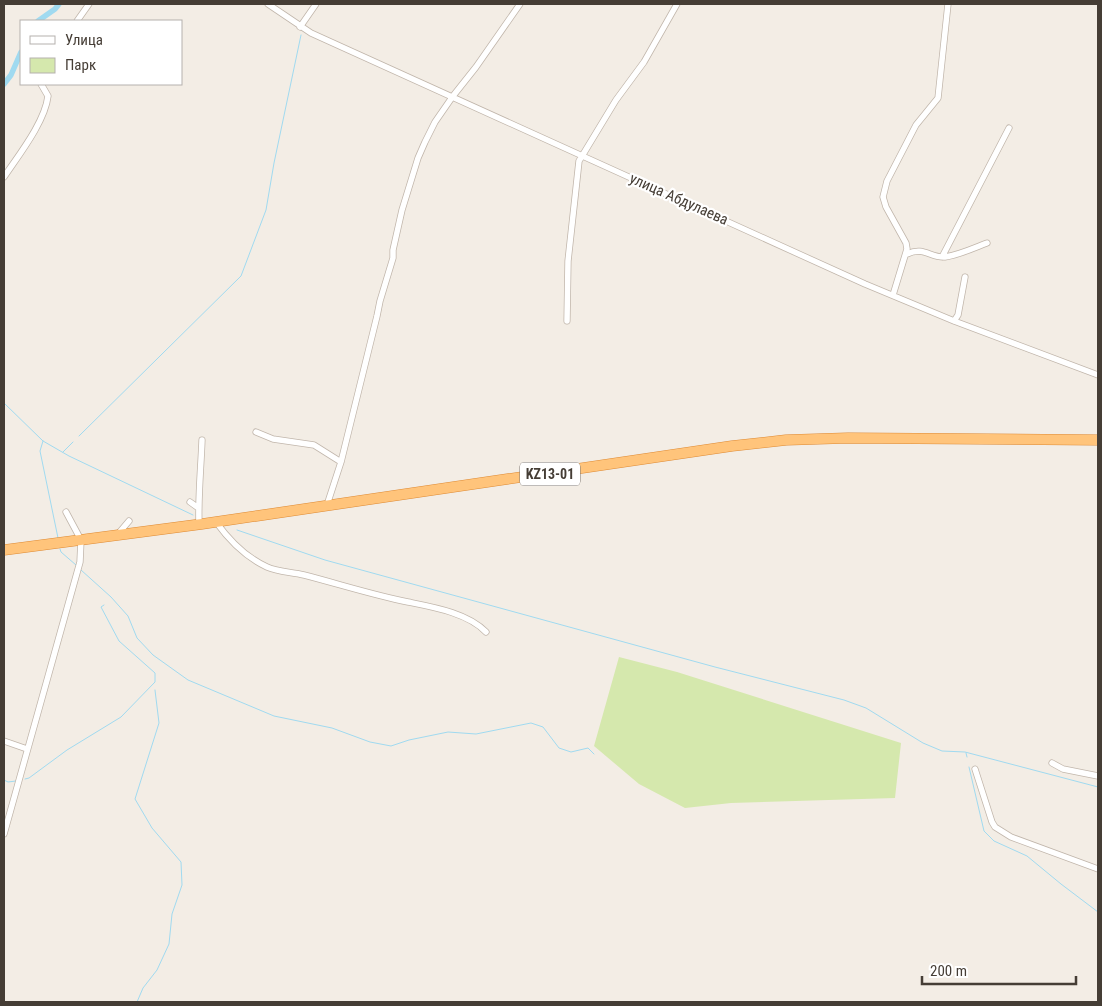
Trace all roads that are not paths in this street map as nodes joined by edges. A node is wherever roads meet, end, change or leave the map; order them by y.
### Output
1 (89, 4) edge
2 (268, 4) edge
3 (316, 4) edge
4 (520, 4) edge
5 (677, 4) edge
6 (948, 4) edge
7 (78, 20) edge
8 (300, 27) junction
9 (42, 85) edge
10 (452, 96) junction
11 (1010, 128) dead end
12 (582, 156) junction
13 (4, 177) edge
14 (987, 243) dead end
15 (907, 254) junction
16 (942, 257) junction
17 (965, 277) dead end
18 (893, 295) junction
19 (567, 320) dead end
20 (954, 321) junction
21 (1098, 375) edge
22 (256, 432) dead end
23 (202, 440) dead end
24 (1098, 440) edge
25 (341, 462) junction
26 (190, 502) dead end
27 (327, 505) junction
28 (197, 507) junction
29 (66, 512) dead end
30 (129, 522) dead end
31 (216, 522) junction
32 (198, 524) junction
33 (118, 534) junction
34 (81, 540) junction
35 (4, 550) edge
36 (486, 632) dead end
37 (4, 741) edge
38 (27, 749) junction
39 (1052, 763) dead end
40 (975, 769) dead end
41 (1098, 776) edge
42 (4, 834) edge
43 (1098, 869) edge

1 - 7 street
2 - 8 street, улица Абдулаева
3 - 8 street
4 - 10 street
5 - 12 street
6 - 15 street
8 - 10 street, улица Абдулаева
9 - 13 street
10 - 12 street, улица Абдулаева
10 - 25 street
11 - 16 street
12 - 18 street, улица Абдулаева
12 - 19 street
14 - 16 street
15 - 16 street
15 - 18 street
17 - 20 street
18 - 20 street, улица Абдулаева
20 - 21 street, улица Абдулаева
22 - 25 street
23 - 28 street
24 - 27 highway, KZ13-01
25 - 27 street
26 - 28 street
27 - 31 highway, KZ13-01
28 - 32 street
29 - 34 street
30 - 33 street
31 - 32 highway, KZ13-01
31 - 36 street
32 - 33 highway, KZ13-01
33 - 34 highway, KZ13-01
34 - 35 highway, KZ13-01
34 - 38 street
37 - 38 street
38 - 42 street
39 - 41 street
40 - 43 street

